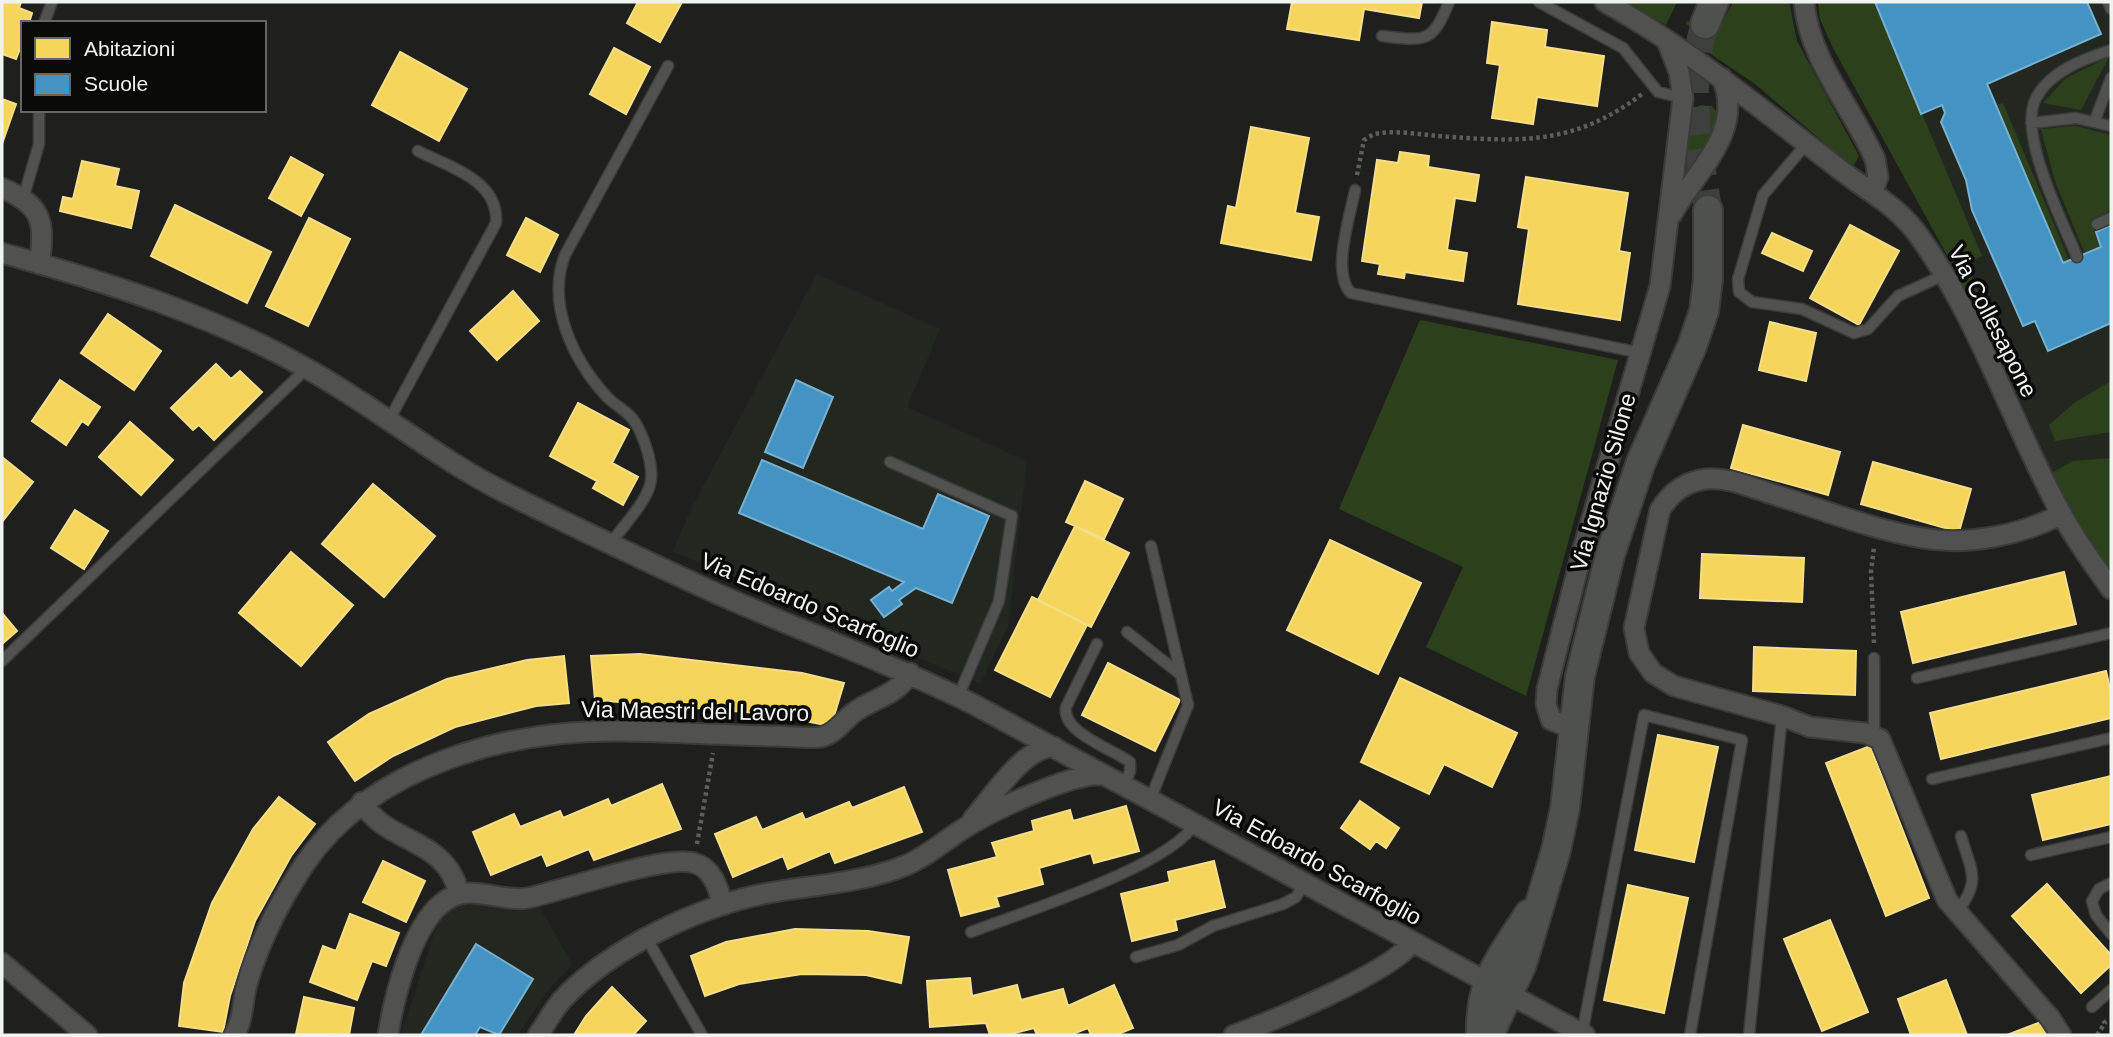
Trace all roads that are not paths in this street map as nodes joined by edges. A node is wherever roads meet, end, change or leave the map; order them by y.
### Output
1 (52, 2) edge
2 (1449, 2) edge
3 (1539, 2) edge
4 (1605, 2) edge
5 (1804, 2) edge
6 (2108, 2) edge
7 (2111, 9) edge
8 (45, 21) edge
9 (1382, 36) dead end
10 (1666, 40) junction
11 (2111, 50) edge
12 (668, 66) dead end
13 (1722, 78) junction
14 (2111, 78) edge
15 (1683, 98) junction
16 (1762, 106) junction
17 (39, 112) edge
18 (2095, 120) junction
19 (1728, 121) junction
20 (2031, 123) junction
21 (2111, 125) edge
22 (1807, 144) junction
23 (418, 151) dead end
24 (2, 188) edge
25 (1355, 190) road end
26 (1873, 191) junction
27 (23, 199) junction
28 (1707, 210) tunnel mouth
29 (2111, 218) edge
30 (1669, 220) junction
31 (2097, 224) dead end
32 (2, 253) edge
33 (2077, 257) dead end
34 (39, 264) junction
35 (1944, 275) junction
36 (1641, 353) junction
37 (307, 369) junction
38 (388, 422) junction
39 (890, 462) dead end
40 (2062, 514) junction
41 (611, 543) junction
42 (1151, 546) dead end
43 (2111, 589) edge
44 (1127, 632) dead end
45 (2111, 633) edge
46 (1097, 644) dead end
47 (1874, 658) road end
48 (2, 661) edge
49 (910, 674) junction
50 (1182, 675) junction
51 (1917, 678) dead end
52 (958, 697) junction
53 (1782, 716) junction
54 (1572, 728) junction
55 (1022, 729) junction
56 (1874, 734) junction
57 (2111, 738) edge
58 (1060, 751) junction
59 (1018, 766) junction
60 (1100, 775) junction
61 (1932, 779) dead end
62 (1123, 786) junction
63 (1044, 791) junction
64 (1150, 800) junction
65 (362, 802) junction
66 (1195, 823) junction
67 (965, 828) junction
68 (1961, 836) dead end
69 (2111, 837) edge
70 (2031, 855) dead end
71 (1305, 882) junction
72 (2111, 883) edge
73 (459, 893) junction
74 (723, 905) junction
75 (1958, 912) junction
76 (971, 932) dead end
77 (2111, 934) edge
78 (647, 939) junction
79 (1412, 942) junction
80 (1136, 957) dead end
81 (2, 963) edge
82 (1498, 990) junction
83 (2111, 990) edge
84 (2092, 1007) dead end
85 (87, 1035) edge
86 (234, 1035) edge
87 (388, 1035) edge
88 (538, 1035) edge
89 (702, 1035) edge
90 (1234, 1035) edge
91 (1481, 1035) edge
92 (1489, 1035) edge
93 (1584, 1035) edge
94 (1690, 1035) edge
95 (1749, 1035) edge
96 (2061, 1035) edge

1 - 8 lane
2 - 9 lane
3 - 15 lane
4 - 10 street, Via Collesapone
5 - 26 street
6 - 7 lane
10 - 13 street, Via Collesapone
10 - 15 street, Via Ignazio Silone
11 - 20 lane
12 - 41 lane
13 - 15 street
13 - 16 street, Via Collesapone
13 - 19 street
14 - 18 lane
15 - 30 street, Via Ignazio Silone
16 - 19 street
16 - 22 street, Via Collesapone
17 - 27 lane
18 - 20 lane
18 - 21 lane
19 - 30 street, Via Ignazio Silone
20 - 33 lane
22 - 26 street, Via Collesapone
22 - 35 lane
23 - 38 lane
24 - 27 street
25 - 36 lane
26 - 35 street, Via Collesapone
27 - 34 street
28 - 54 street, Via Ignazio Silone
29 - 31 lane
30 - 36 street, Via Ignazio Silone
32 - 34 street, Via Edoardo Scarfoglio
34 - 37 street, Via Edoardo Scarfoglio
35 - 40 street, Via Collesapone
36 - 54 street, Via Ignazio Silone
37 - 38 street, Via Edoardo Scarfoglio
37 - 48 lane
38 - 41 street, Via Edoardo Scarfoglio
39 - 52 lane
40 - 43 street, Via Collesapone
40 - 53 street
41 - 49 street, Via Edoardo Scarfoglio
42 - 50 lane
44 - 50 lane
45 - 51 lane
46 - 62 lane
47 - 56 lane
49 - 52 street, Via Edoardo Scarfoglio
49 - 65 street, Via Maestri del Lavoro
50 - 64 lane
52 - 55 street, Via Edoardo Scarfoglio
53 - 56 street
53 - 95 lane
54 - 82 street, Via Ignazio Silone
55 - 58 street, Via Edoardo Scarfoglio
55 - 59 street
56 - 75 street
57 - 61 lane
58 - 59 street
58 - 60 street, Via Edoardo Scarfoglio
58 - 63 street
59 - 67 street
60 - 62 street, Via Edoardo Scarfoglio
60 - 63 street
62 - 64 street, Via Edoardo Scarfoglio
63 - 67 street
64 - 66 street, Via Edoardo Scarfoglio
65 - 73 street
65 - 86 street, Via Maestri del Lavoro
66 - 71 street, Via Edoardo Scarfoglio
66 - 76 lane
67 - 74 street
68 - 75 lane
69 - 70 lane
71 - 79 street, Via Edoardo Scarfoglio
71 - 80 lane
72 - 77 lane
73 - 74 street
73 - 87 street
74 - 78 street
75 - 96 street
78 - 88 street
78 - 89 lane
79 - 82 street, Via Edoardo Scarfoglio
79 - 90 street
81 - 85 street
82 - 91 street
82 - 92 street, Via Ignazio Silone
82 - 93 street, Via Edoardo Scarfoglio
83 - 84 lane
93 - 94 lane

